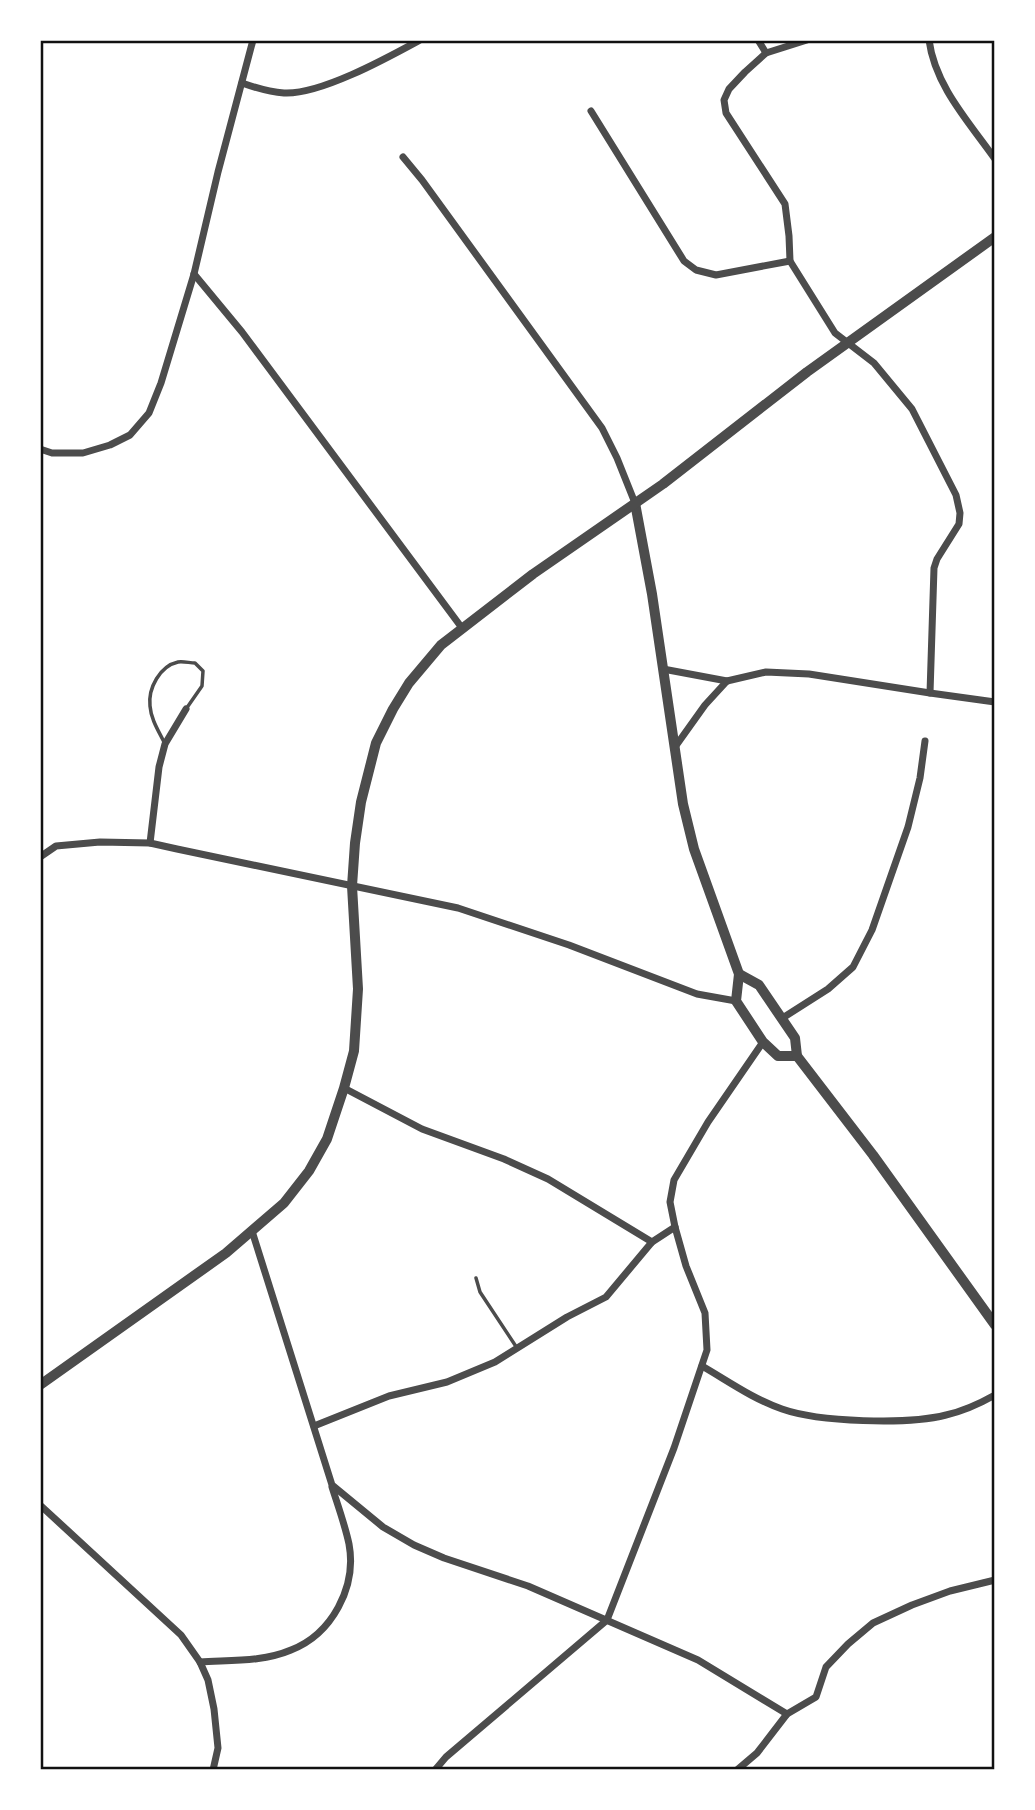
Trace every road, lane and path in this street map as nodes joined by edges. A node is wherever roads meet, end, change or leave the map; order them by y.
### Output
1 (253, 40) edge
2 (420, 40) edge
3 (758, 40) edge
4 (807, 40) edge
5 (929, 40) edge
6 (766, 54) junction
7 (242, 83) junction
8 (591, 111) dead end
9 (403, 157) dead end
10 (995, 159) edge
11 (995, 237) edge
12 (790, 261) junction
13 (194, 274) junction
14 (847, 343) junction
15 (40, 449) edge
16 (635, 503) junction
17 (462, 628) junction
18 (663, 669) junction
19 (727, 681) junction
20 (930, 694) junction
21 (995, 702) edge
22 (186, 709) joint
23 (925, 741) dead end
24 (165, 744) junction
25 (675, 747) junction
26 (150, 843) junction
27 (42, 856) edge
28 (352, 886) junction
29 (739, 974) junction
30 (736, 1000) junction
31 (781, 1020) junction
32 (763, 1042) junction
33 (797, 1056) junction
34 (344, 1088) junction
35 (675, 1227) junction
36 (252, 1231) junction
37 (652, 1242) junction
38 (476, 1278) dead end
39 (995, 1325) edge
40 (517, 1348) junction
41 (702, 1366) junction
42 (40, 1385) edge
43 (995, 1395) edge
44 (314, 1426) junction
45 (332, 1485) junction
46 (40, 1505) edge
47 (995, 1580) edge
48 (607, 1620) junction
49 (200, 1662) junction
50 (787, 1714) junction
51 (213, 1770) edge
52 (435, 1770) edge
53 (737, 1770) edge

1 - 7 street
2 - 7 street
3 - 6 street
4 - 6 street
5 - 10 street
6 - 12 street
7 - 13 street
8 - 12 street
9 - 16 street
11 - 14 street
12 - 14 street
13 - 15 street
13 - 17 street
14 - 16 street
14 - 20 street
16 - 17 street
16 - 18 street
17 - 28 street
18 - 19 street
18 - 25 street
19 - 20 street
19 - 25 street
20 - 21 street
22 - 24 street
22 - 24 lane
23 - 31 street
24 - 26 street
25 - 29 street
26 - 27 street
26 - 28 street
28 - 30 street
28 - 34 street
29 - 30 street
29 - 31 street
30 - 32 street
31 - 33 street
32 - 33 street
32 - 35 street
33 - 39 street
34 - 36 street
34 - 37 street
35 - 37 street
35 - 41 street
36 - 42 street
36 - 44 street
37 - 40 street
38 - 40 lane
40 - 44 street
41 - 43 street
41 - 48 street
44 - 45 street
45 - 48 street
45 - 49 street
46 - 49 street
47 - 50 street
48 - 50 street
48 - 52 street
49 - 51 street
50 - 53 street

